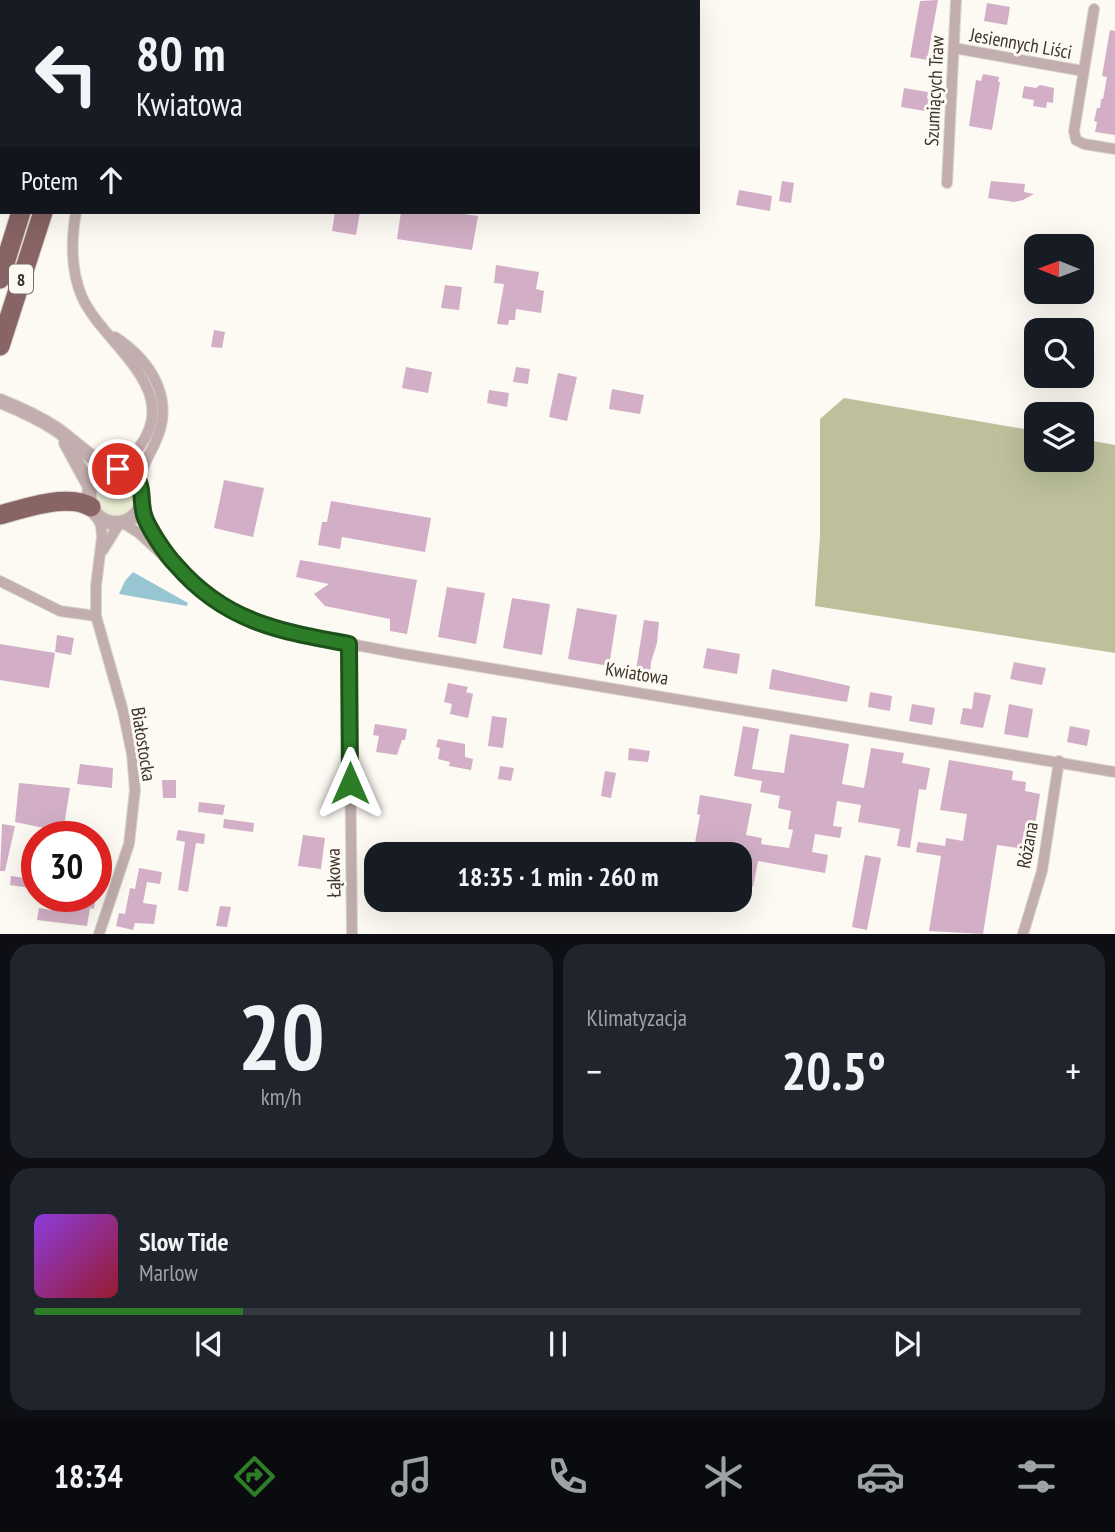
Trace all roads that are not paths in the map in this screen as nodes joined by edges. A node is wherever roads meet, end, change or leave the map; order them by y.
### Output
1 (956, 0) edge
2 (1094, 9) dead end
3 (954, 48) junction
4 (1083, 71) junction
5 (1115, 149) edge
6 (947, 183) dead end
7 (20, 214) edge
8 (42, 214) edge
9 (76, 214) edge
10 (0, 279) edge
11 (104, 330) junction
12 (0, 346) edge
13 (0, 401) edge
14 (58, 430) junction
15 (114, 469) junction
16 (90, 487) junction
17 (142, 489) junction
18 (93, 511) junction
19 (0, 515) edge
20 (121, 523) junction
21 (99, 558) junction
22 (174, 563) junction
23 (0, 581) edge
24 (96, 616) junction
25 (349, 644) junction
26 (1059, 761) junction
27 (1115, 772) edge
28 (99, 933) edge
29 (352, 933) edge
30 (1023, 933) edge

1 - 3 street, Szumiących Traw
2 - 4 street, Jesiennych Liści
3 - 4 street, Jesiennych Liści
3 - 6 street, Szumiących Traw
4 - 5 street, Jesiennych Liści
7 - 10 highway, 8
8 - 12 highway, 8
9 - 11 street
11 - 15 street
11 - 17 street
13 - 14 street
14 - 15 street
14 - 16 street
15 - 16 street
15 - 17 street
16 - 18 street
17 - 20 street
17 - 22 street, Kwiatowa
18 - 19 highway
18 - 20 street
18 - 21 street, Białostocka
20 - 21 street, Białostocka
20 - 22 street, Kwiatowa
21 - 24 street, Białostocka
22 - 25 street, Kwiatowa
23 - 24 street
24 - 28 street, Białostocka
25 - 26 street, Kwiatowa
25 - 29 street, Łąkowa
26 - 27 street, Kwiatowa
26 - 30 street, Różana

